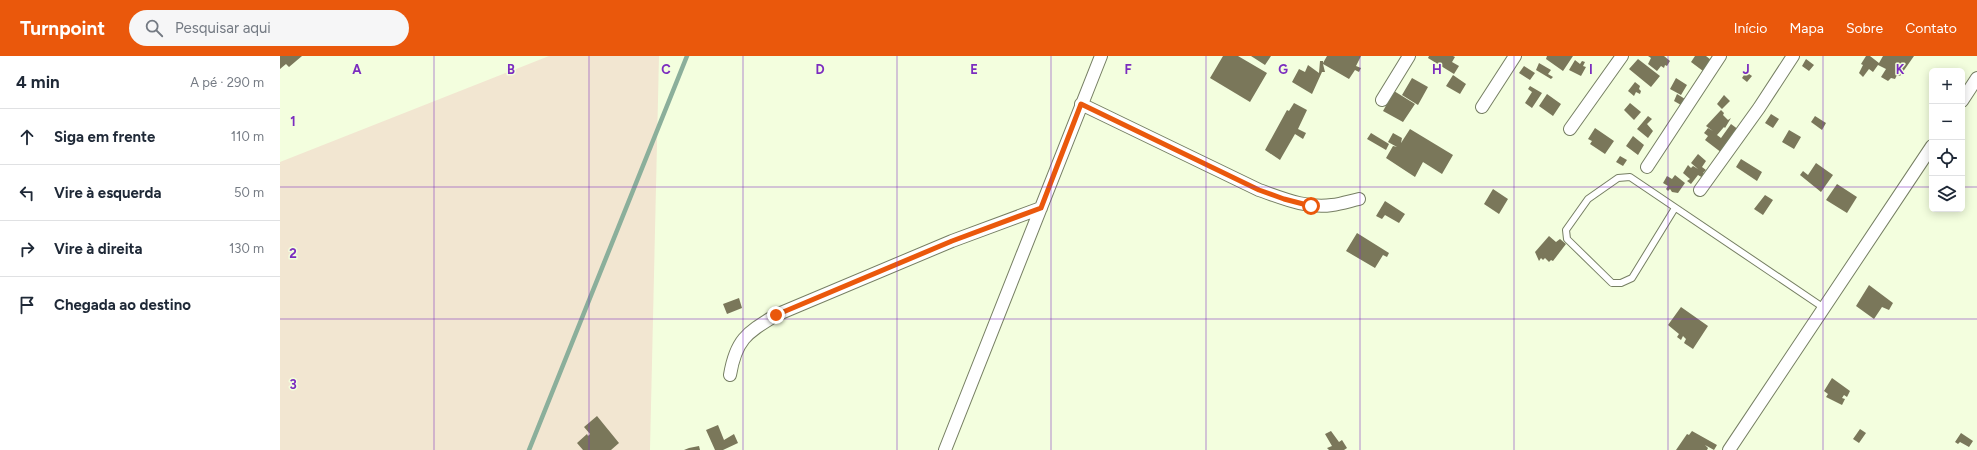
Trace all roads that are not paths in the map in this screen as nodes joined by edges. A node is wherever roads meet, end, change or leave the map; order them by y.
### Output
1 (1101, 56) edge
2 (1409, 56) edge
3 (1515, 56) edge
4 (1622, 56) edge
5 (1720, 56) edge
6 (1793, 56) edge
7 (1977, 78) edge
8 (1965, 96) edge
9 (1382, 100) dead end
10 (1081, 104) junction
11 (1482, 107) dead end
12 (1570, 129) dead end
13 (1929, 150) edge
14 (1647, 167) dead end
15 (1700, 190) dead end
16 (1359, 199) dead end
17 (1041, 208) junction
18 (1675, 208) junction
19 (1824, 308) junction
20 (730, 375) dead end
21 (945, 450) edge
22 (1729, 450) edge

1 - 10 street
2 - 9 street
3 - 11 street
4 - 12 street
5 - 14 street
6 - 15 street
7 - 8 street
10 - 16 street
10 - 17 street
13 - 19 street
17 - 20 street
17 - 21 street
18 - 18 lane
18 - 19 lane
19 - 22 street

